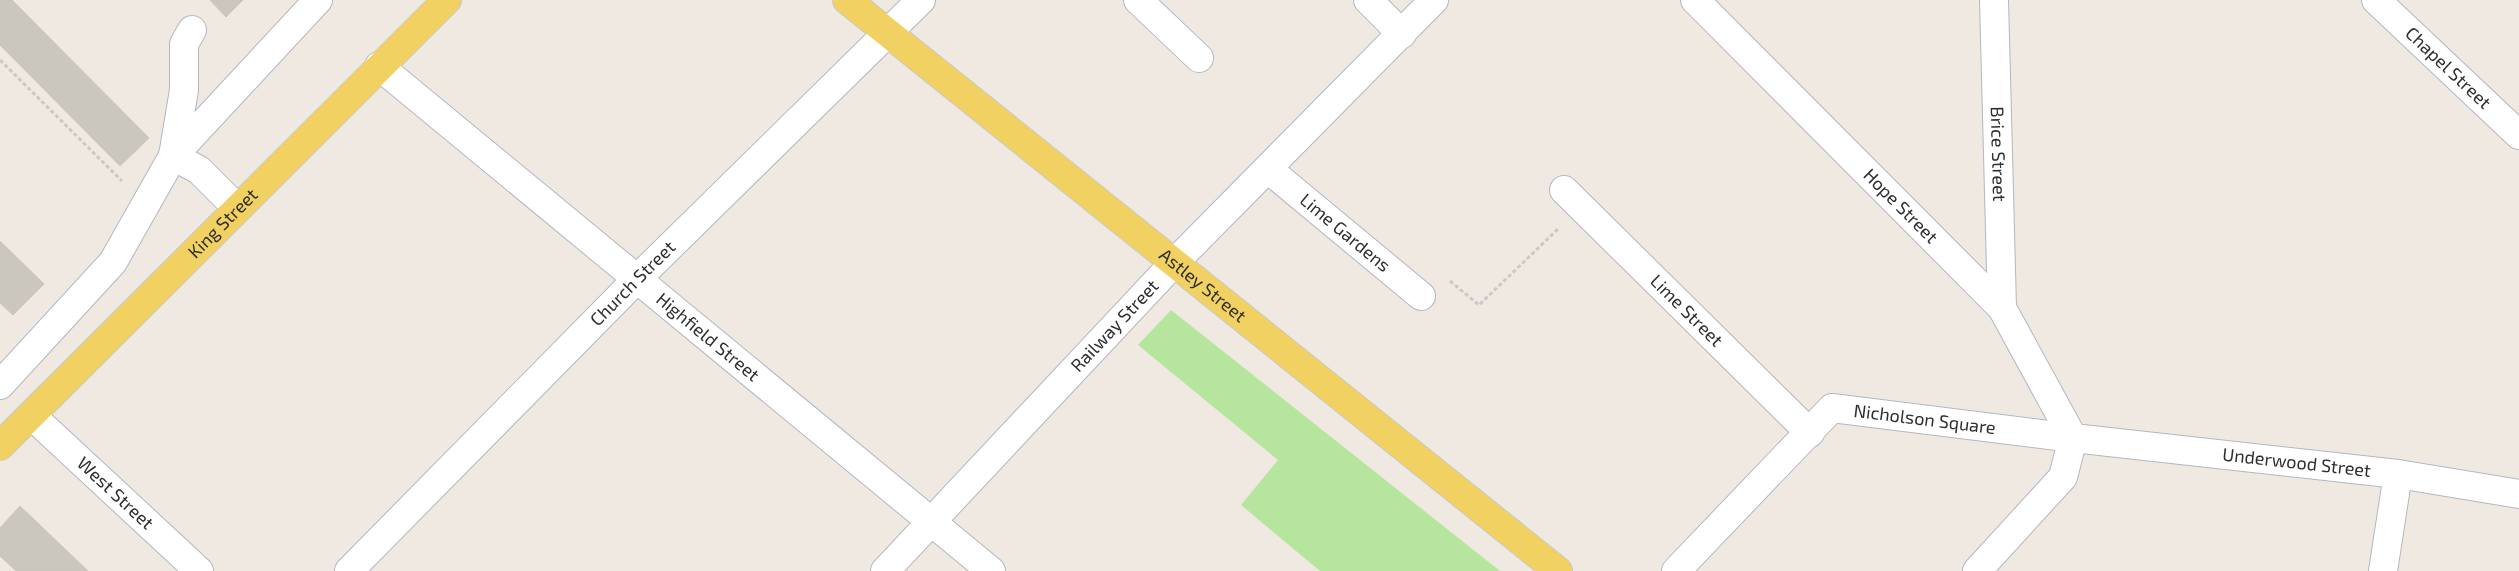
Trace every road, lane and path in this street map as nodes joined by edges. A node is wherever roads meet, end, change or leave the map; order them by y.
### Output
1 (318, 0) edge
2 (447, 0) edge
3 (847, 0) edge
4 (921, 0) edge
5 (1138, 0) edge
6 (1368, 0) edge
7 (1434, 0) edge
8 (1696, 0) edge
9 (1994, 0) edge
10 (2376, 0) edge
11 (192, 30) dead end
12 (888, 32) junction
13 (1402, 34) junction
14 (1199, 58) dead end
15 (0, 60) edge
16 (379, 66) junction
17 (2519, 135) edge
18 (173, 156) junction
19 (1268, 168) junction
20 (1572, 198) joint
21 (146, 205) junction
22 (236, 208) junction
23 (1174, 263) junction
24 (638, 278) junction
25 (1449, 280) dead end
26 (1421, 296) dead end
27 (2002, 308) junction
28 (0, 384) edge
29 (31, 415) junction
30 (1810, 433) junction
31 (2073, 438) junction
32 (0, 446) edge
33 (2398, 474) junction
34 (2519, 494) edge
35 (930, 521) junction
36 (199, 571) edge
37 (349, 571) edge
38 (884, 571) edge
39 (991, 571) edge
40 (1558, 571) edge
41 (1676, 571) edge
42 (1977, 571) edge
43 (2383, 571) edge

1 - 18 street
2 - 16 main road, King Street
3 - 12 main road, Astley Street
4 - 12 street, Church Street
5 - 14 street
6 - 13 street
7 - 13 street, Railway Street
8 - 27 street, Hope Street
9 - 27 street, Brice Street
10 - 17 street, Chapel Street
11 - 18 street
12 - 23 main road, Astley Street
12 - 24 street, Church Street
13 - 19 street, Railway Street
15 - 21 path
16 - 22 main road, King Street
16 - 24 street, Highfield Street
18 - 21 street
18 - 22 street
19 - 23 street, Railway Street
19 - 26 street, Lime Gardens
20 - 25 path
20 - 30 street, Lime Street
21 - 28 street
22 - 29 main road, King Street
23 - 35 street, Railway Street
23 - 40 main road, Astley Street
24 - 35 street, Highfield Street
24 - 37 street, Church Street
27 - 31 street, Hope Street
29 - 32 main road, King Street
29 - 36 street, West Street
30 - 31 street, Nicholson Square
30 - 41 street, Nicholson Square
31 - 33 street, Underwood Street
31 - 42 street
33 - 34 street, Underwood Street
33 - 43 street
35 - 38 street, Railway Street
35 - 39 street, Highfield Street

